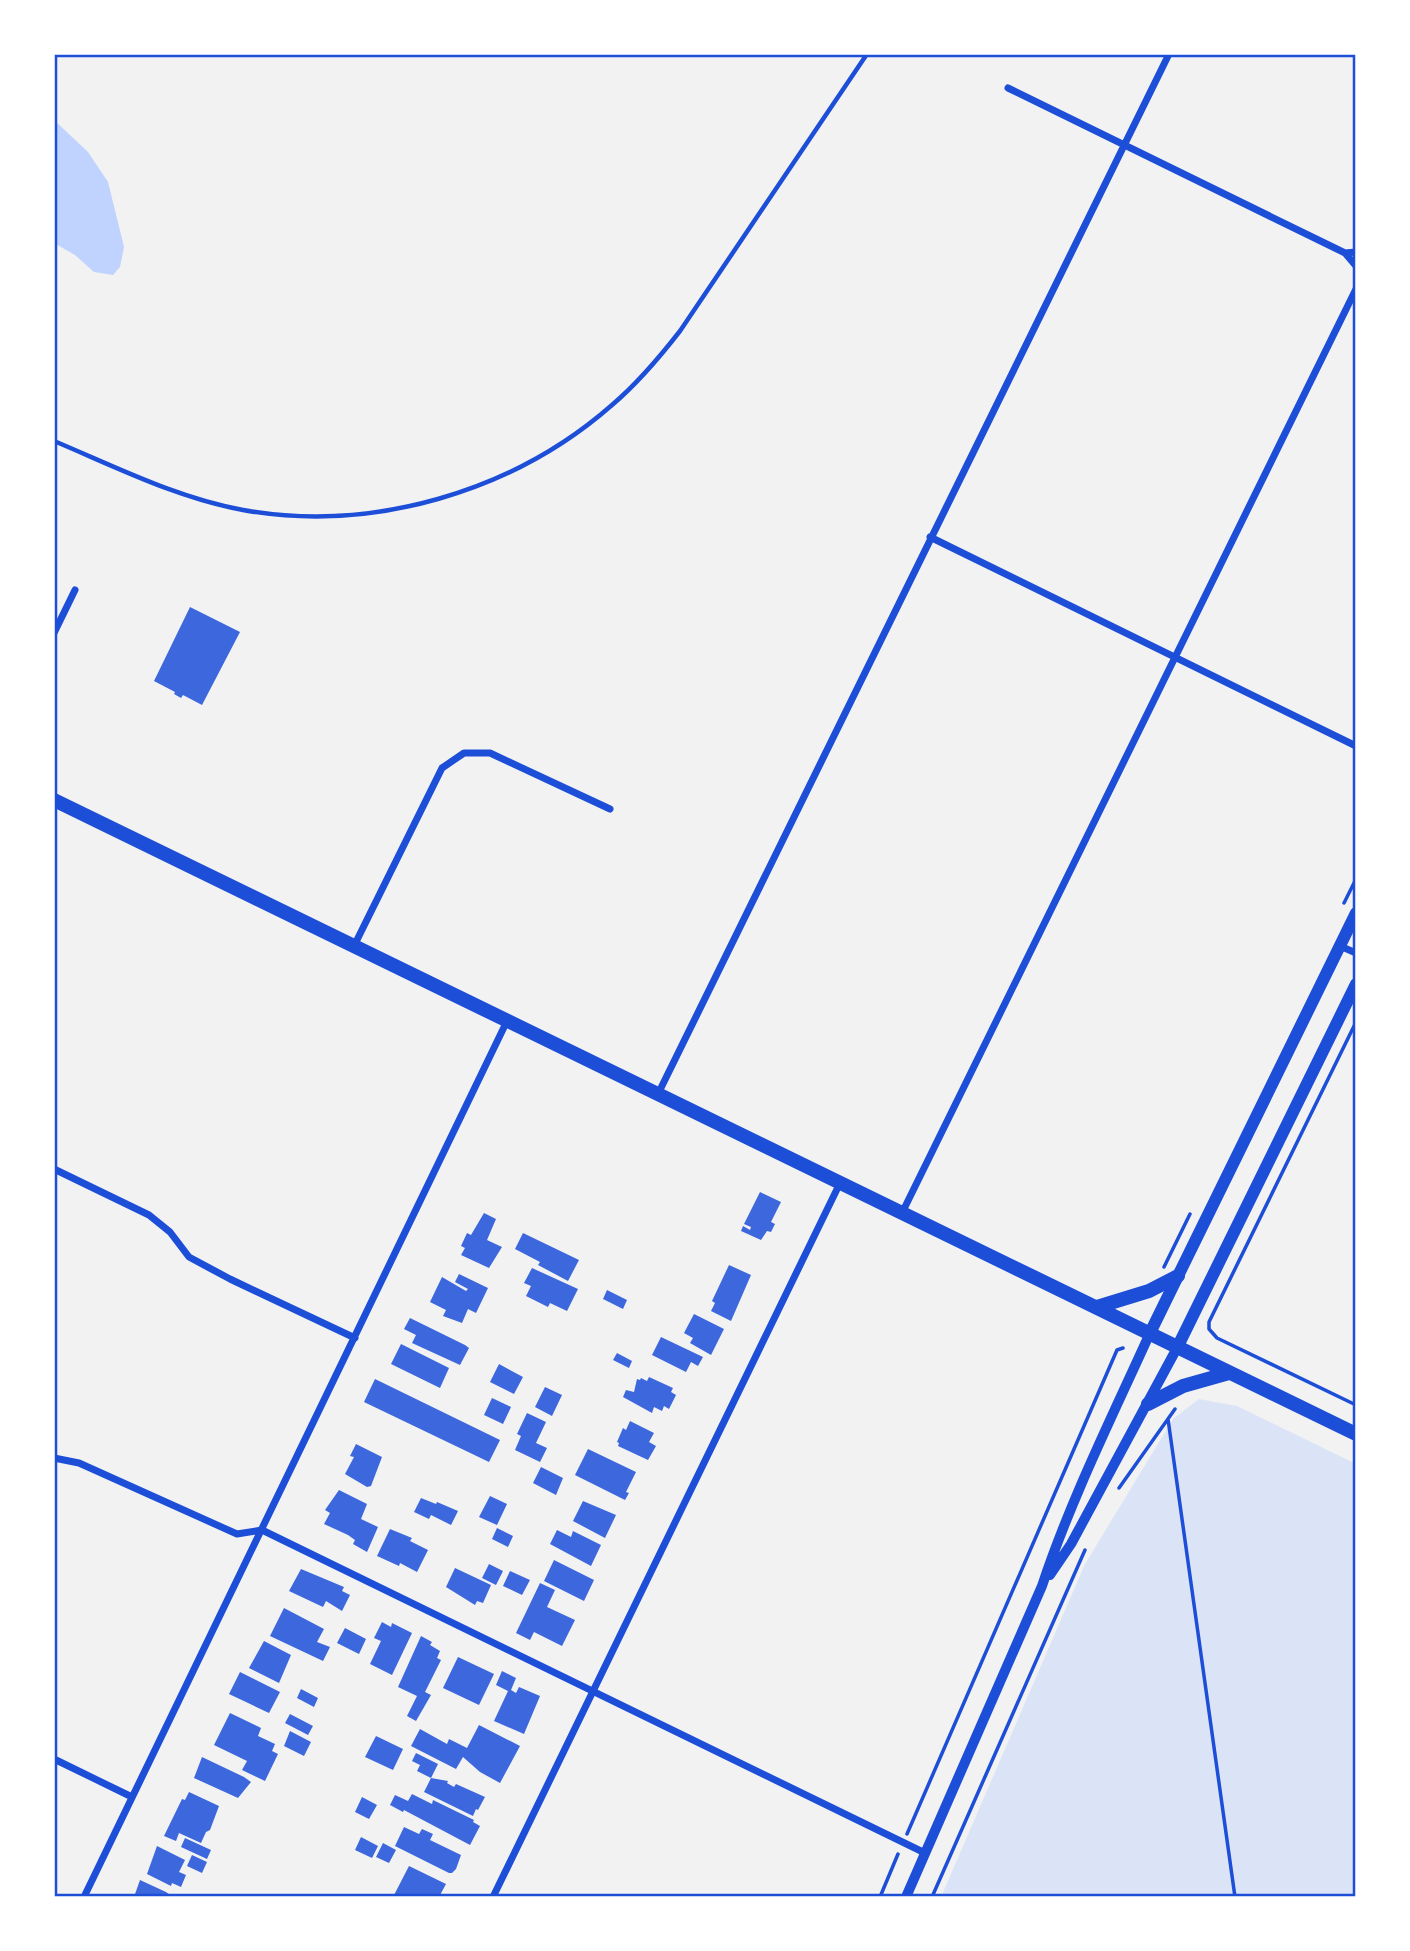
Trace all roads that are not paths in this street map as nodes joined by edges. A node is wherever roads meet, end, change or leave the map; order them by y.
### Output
1 (867, 54) edge
2 (1169, 54) edge
3 (1008, 88) dead end
4 (1124, 145) junction
5 (1356, 252) edge
6 (1345, 253) junction
7 (1356, 266) edge
8 (1356, 289) edge
9 (54, 441) edge
10 (930, 537) junction
11 (75, 590) dead end
12 (54, 633) edge
13 (1175, 658) junction
14 (1356, 746) edge
15 (54, 800) edge
16 (610, 809) dead end
17 (1356, 913) edge
18 (354, 946) junction
19 (1340, 946) junction
20 (1356, 953) edge
21 (1356, 984) edge
22 (508, 1021) junction
23 (658, 1094) junction
24 (54, 1169) edge
25 (840, 1182) junction
26 (902, 1213) junction
27 (1178, 1276) junction
28 (1097, 1307) junction
29 (1150, 1334) junction
30 (355, 1338) junction
31 (1177, 1348) junction
32 (1229, 1373) junction
33 (1148, 1404) junction
34 (1356, 1434) edge
35 (54, 1458) edge
36 (262, 1530) junction
37 (1042, 1586) junction
38 (594, 1692) junction
39 (54, 1759) edge
40 (132, 1797) junction
41 (925, 1853) junction
42 (84, 1897) edge
43 (493, 1897) edge
44 (906, 1897) edge

1 - 9 lane
2 - 4 street
3 - 4 street
4 - 6 street
4 - 10 street
5 - 6 street
6 - 7 street
8 - 13 street
10 - 13 street
10 - 23 street
11 - 12 street
13 - 14 street
13 - 26 street
15 - 18 highway
16 - 18 street
17 - 19 main road
18 - 22 highway
19 - 20 street
19 - 27 main road
21 - 31 main road
22 - 23 highway
22 - 30 street
23 - 25 highway
24 - 30 street
25 - 26 highway
25 - 38 street
26 - 28 highway
27 - 28 highway
27 - 29 main road
28 - 29 highway
29 - 31 highway
29 - 37 street
30 - 36 street
31 - 32 highway
31 - 33 street
32 - 33 highway
32 - 34 highway
33 - 37 street
35 - 36 street
36 - 38 street
36 - 40 street
37 - 41 street
38 - 41 street
38 - 43 street
39 - 40 street
40 - 42 street
41 - 44 street

